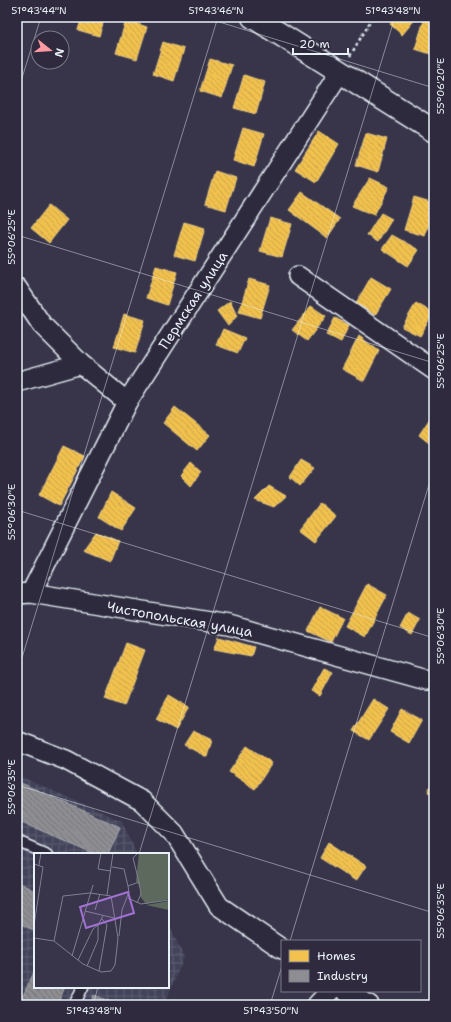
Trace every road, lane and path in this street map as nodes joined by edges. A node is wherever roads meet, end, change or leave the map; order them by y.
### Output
1 (254, 17) edge
2 (373, 17) edge
3 (340, 72) junction
4 (434, 131) edge
5 (298, 276) dead end
6 (17, 288) edge
7 (81, 364) junction
8 (434, 370) edge
9 (17, 382) edge
10 (127, 402) junction
11 (24, 593) edge
12 (434, 679) edge
13 (17, 741) edge
14 (17, 841) edge
15 (45, 853) edge
16 (281, 947) edge
17 (82, 988) edge
18 (329, 992) edge
19 (347, 992) edge
20 (74, 1005) edge
21 (317, 1005) edge
22 (369, 1005) edge

1 - 3 street
2 - 3 path
3 - 4 street
3 - 10 street, Пермская улица
5 - 8 street
6 - 7 street
7 - 9 street
7 - 10 street
10 - 11 street, Пермская улица
11 - 12 street, Чистопольская улица
13 - 16 street
14 - 15 lane
17 - 20 lane
18 - 21 street
19 - 22 street

